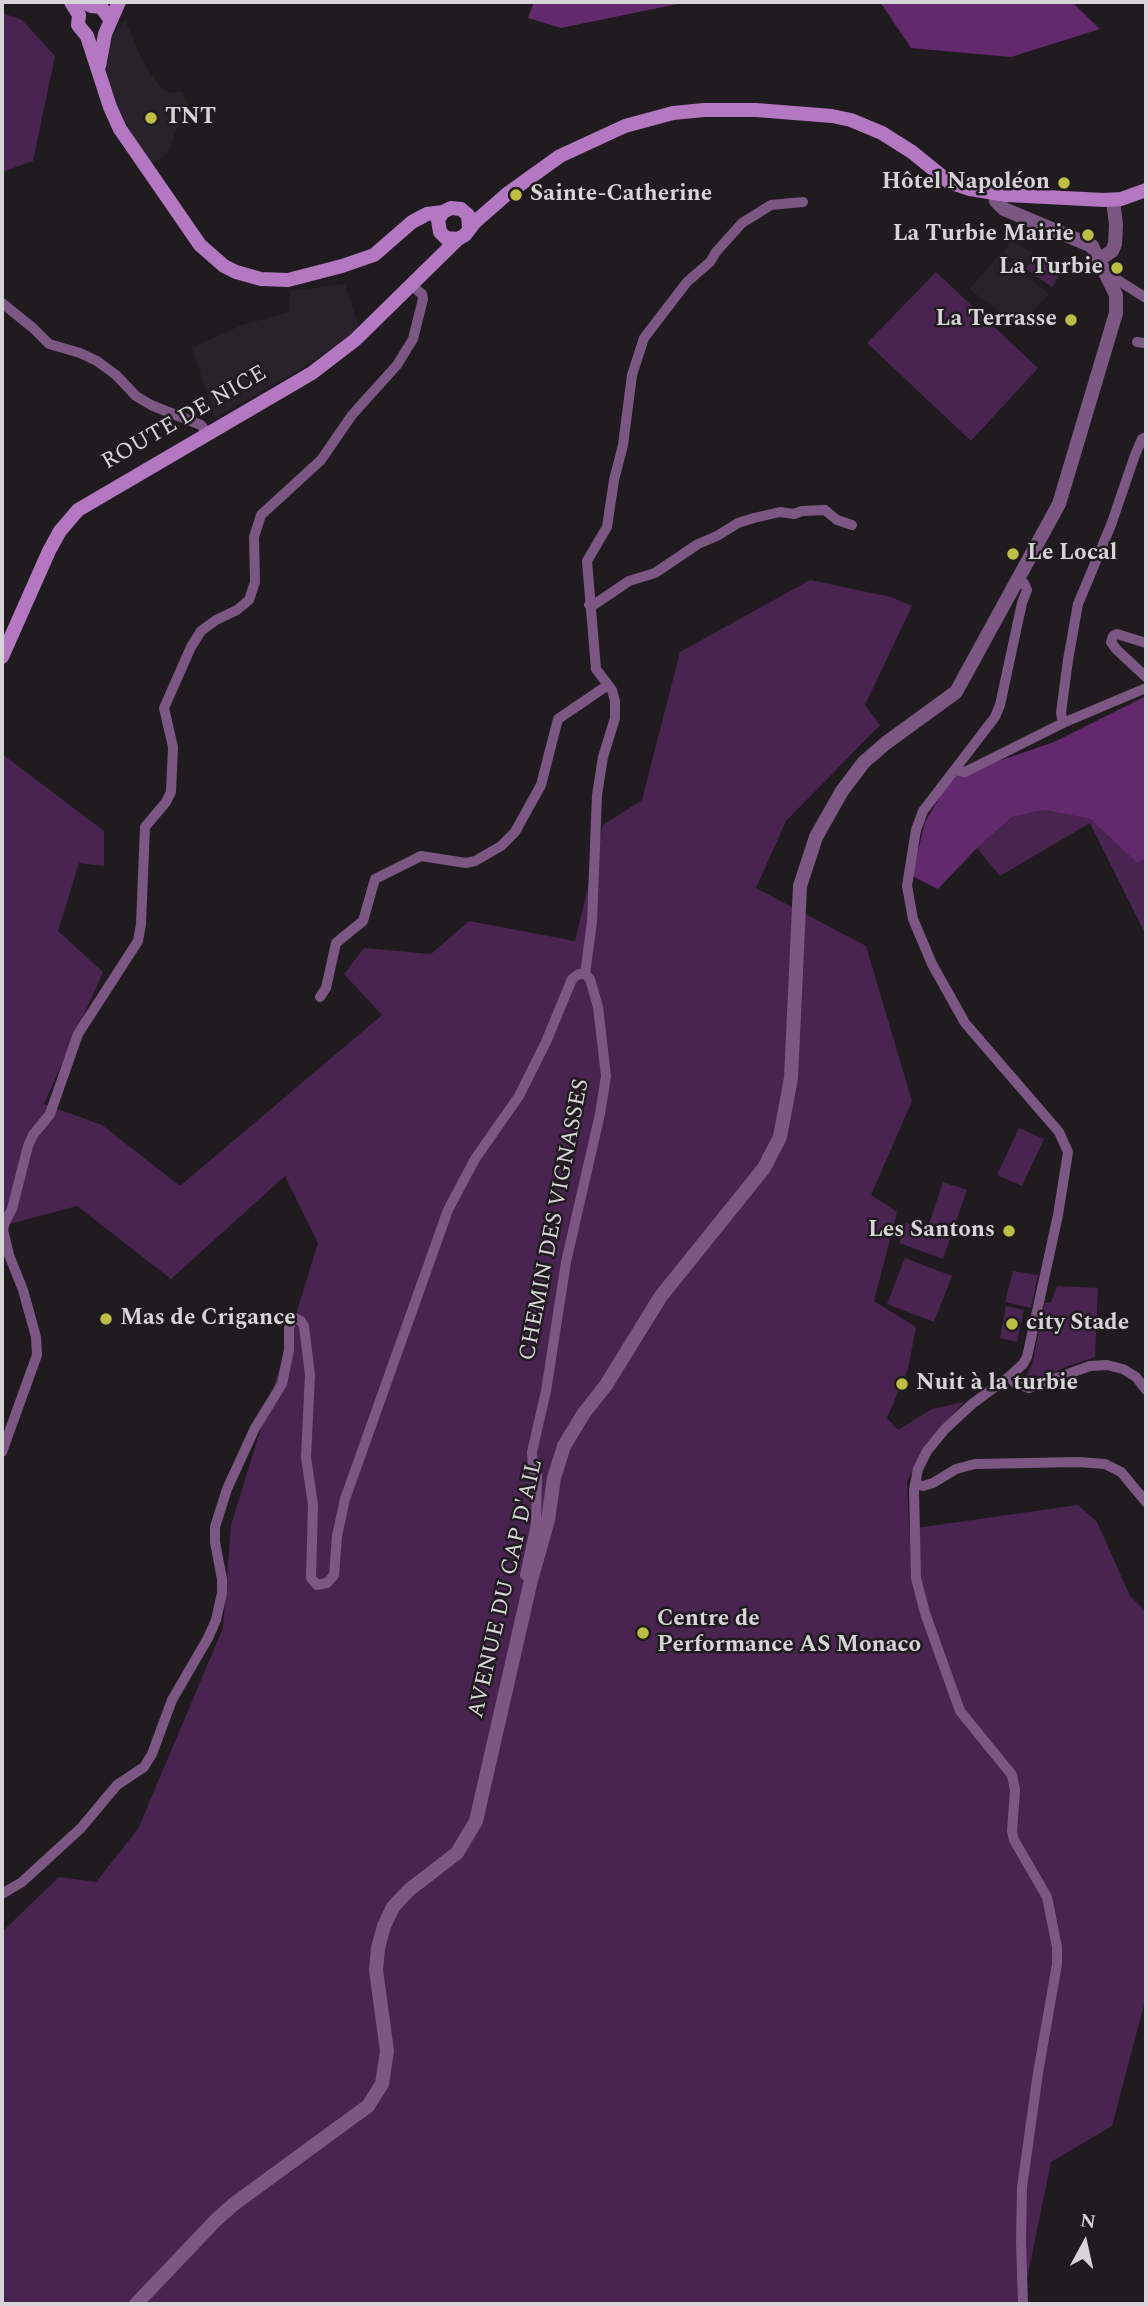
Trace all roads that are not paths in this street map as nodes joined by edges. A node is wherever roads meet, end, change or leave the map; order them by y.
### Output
1 (71, 2) edge
2 (119, 2) edge
3 (96, 9) edge
4 (105, 34) junction
5 (88, 36) junction
6 (99, 67) junction
7 (1146, 190) edge
8 (995, 194) junction
9 (1113, 200) junction
10 (803, 202) dead end
11 (495, 205) junction
12 (465, 211) junction
13 (441, 224) junction
14 (469, 228) junction
15 (458, 239) junction
16 (1097, 254) junction
17 (439, 258) junction
18 (1110, 279) junction
19 (412, 286) junction
20 (1146, 298) edge
21 (2, 303) edge
22 (207, 433) junction
23 (1144, 438) edge
24 (852, 525) dead end
25 (1018, 580) junction
26 (589, 605) junction
27 (1146, 643) edge
28 (2, 657) edge
29 (1146, 677) edge
30 (608, 685) junction
31 (1146, 688) edge
32 (1063, 723) junction
33 (955, 770) junction
34 (585, 974) junction
35 (320, 997) dead end
36 (1010, 1376) junction
37 (1146, 1390) edge
38 (2, 1452) edge
39 (537, 1476) junction
40 (554, 1478) junction
41 (915, 1484) junction
42 (1146, 1502) edge
43 (531, 1580) junction
44 (2, 1894) edge
45 (136, 2304) edge
46 (1023, 2304) edge

1 - 3 main road
2 - 3 main road
3 - 4 main road
3 - 5 main road
4 - 5 main road
4 - 6 main road
5 - 6 main road
6 - 13 main road
7 - 9 main road
8 - 9 main road
8 - 11 main road
8 - 16 street
9 - 16 street
10 - 26 street, CHEMIN DES VIGNASSES
11 - 12 main road
11 - 14 main road
12 - 13 main road
12 - 14 main road
13 - 15 main road
13 - 17 main road
14 - 15 main road
15 - 17 main road, ROUTE DE NICE
16 - 18 street, AVENUE DU CAP D'AIL
17 - 19 main road, ROUTE DE NICE
18 - 20 street
18 - 25 street, AVENUE DU CAP D'AIL
19 - 22 main road, ROUTE DE NICE
19 - 38 street
21 - 22 street
22 - 28 main road, ROUTE DE NICE
23 - 32 street
24 - 26 street
25 - 33 street
25 - 40 street, AVENUE DU CAP D'AIL
26 - 30 street, CHEMIN DES VIGNASSES
27 - 29 street
30 - 34 street, CHEMIN DES VIGNASSES
30 - 35 street
31 - 32 street
32 - 33 street
33 - 36 street
34 - 39 street, CHEMIN DES VIGNASSES
34 - 44 street
36 - 37 street
36 - 41 street
39 - 40 street
39 - 43 street, CHEMIN DES VIGNASSES
40 - 43 street, AVENUE DU CAP D'AIL
41 - 42 street
41 - 46 street
43 - 45 street, AVENUE DU CAP D'AIL

